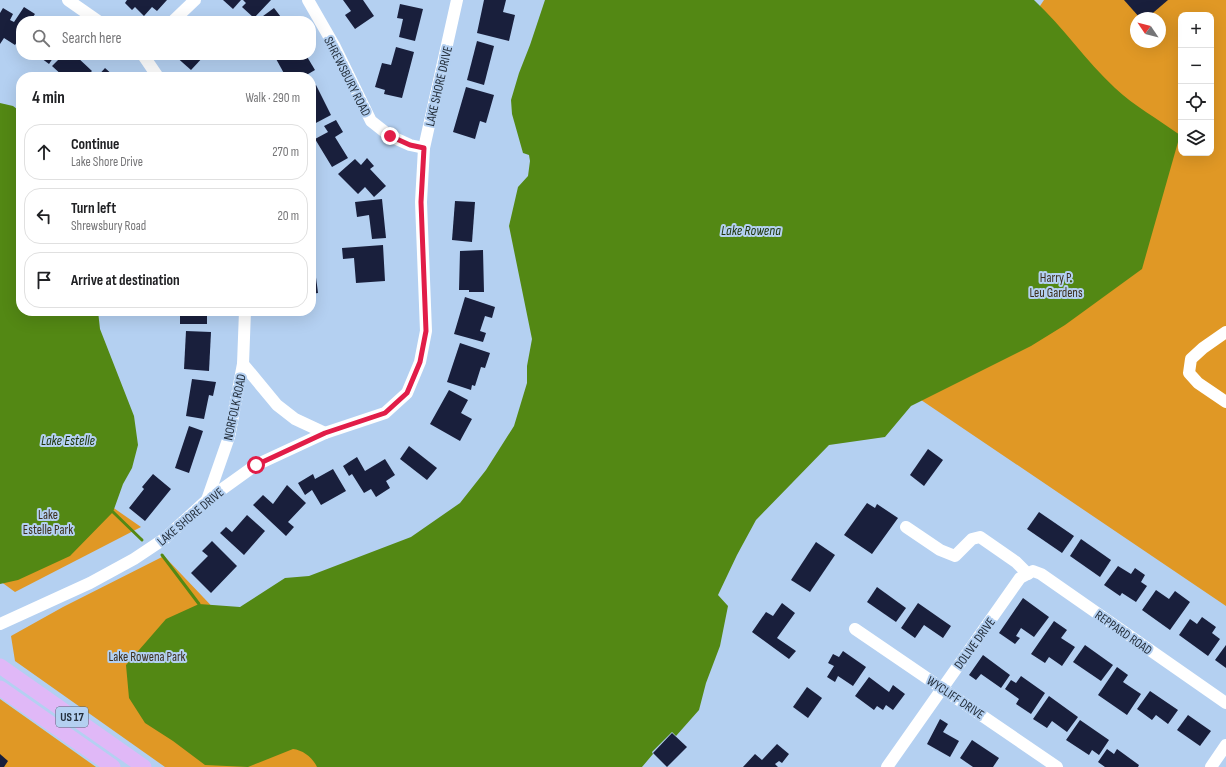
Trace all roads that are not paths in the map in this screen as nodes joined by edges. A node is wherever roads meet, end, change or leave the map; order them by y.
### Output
1 (68, 0) edge
2 (195, 0) edge
3 (308, 0) edge
4 (457, 0) edge
5 (91, 16) edge
6 (178, 16) edge
7 (146, 60) edge
8 (154, 72) edge
9 (424, 148) junction
10 (245, 316) edge
11 (1226, 332) edge
12 (243, 364) junction
13 (1226, 402) edge
14 (325, 433) junction
15 (206, 500) junction
16 (906, 527) dead end
17 (1024, 576) junction
18 (0, 624) edge
19 (854, 629) dead end
20 (0, 666) edge
21 (0, 688) edge
22 (942, 688) junction
23 (1226, 703) edge
24 (1226, 745) edge
25 (112, 767) edge
26 (144, 767) edge
27 (887, 767) edge
28 (1057, 767) edge
29 (1211, 767) edge

1 - 5 street
2 - 6 street
3 - 9 street, SHREWSBURY ROAD
4 - 9 street, LAKE SHORE DRIVE
7 - 8 street
9 - 14 street, LAKE SHORE DRIVE
10 - 12 street, NORFOLK ROAD
11 - 13 street
12 - 14 street
12 - 15 street, NORFOLK ROAD
14 - 15 street, LAKE SHORE DRIVE
15 - 18 street, LAKE SHORE DRIVE
16 - 17 street
17 - 22 street, DOLIVE DRIVE
17 - 23 street, REPPARD ROAD
19 - 22 street, WYCLIFF DRIVE
20 - 26 main road, US 17
21 - 25 main road, US 17
22 - 27 street, DOLIVE DRIVE
22 - 28 street, WYCLIFF DRIVE
24 - 29 street

